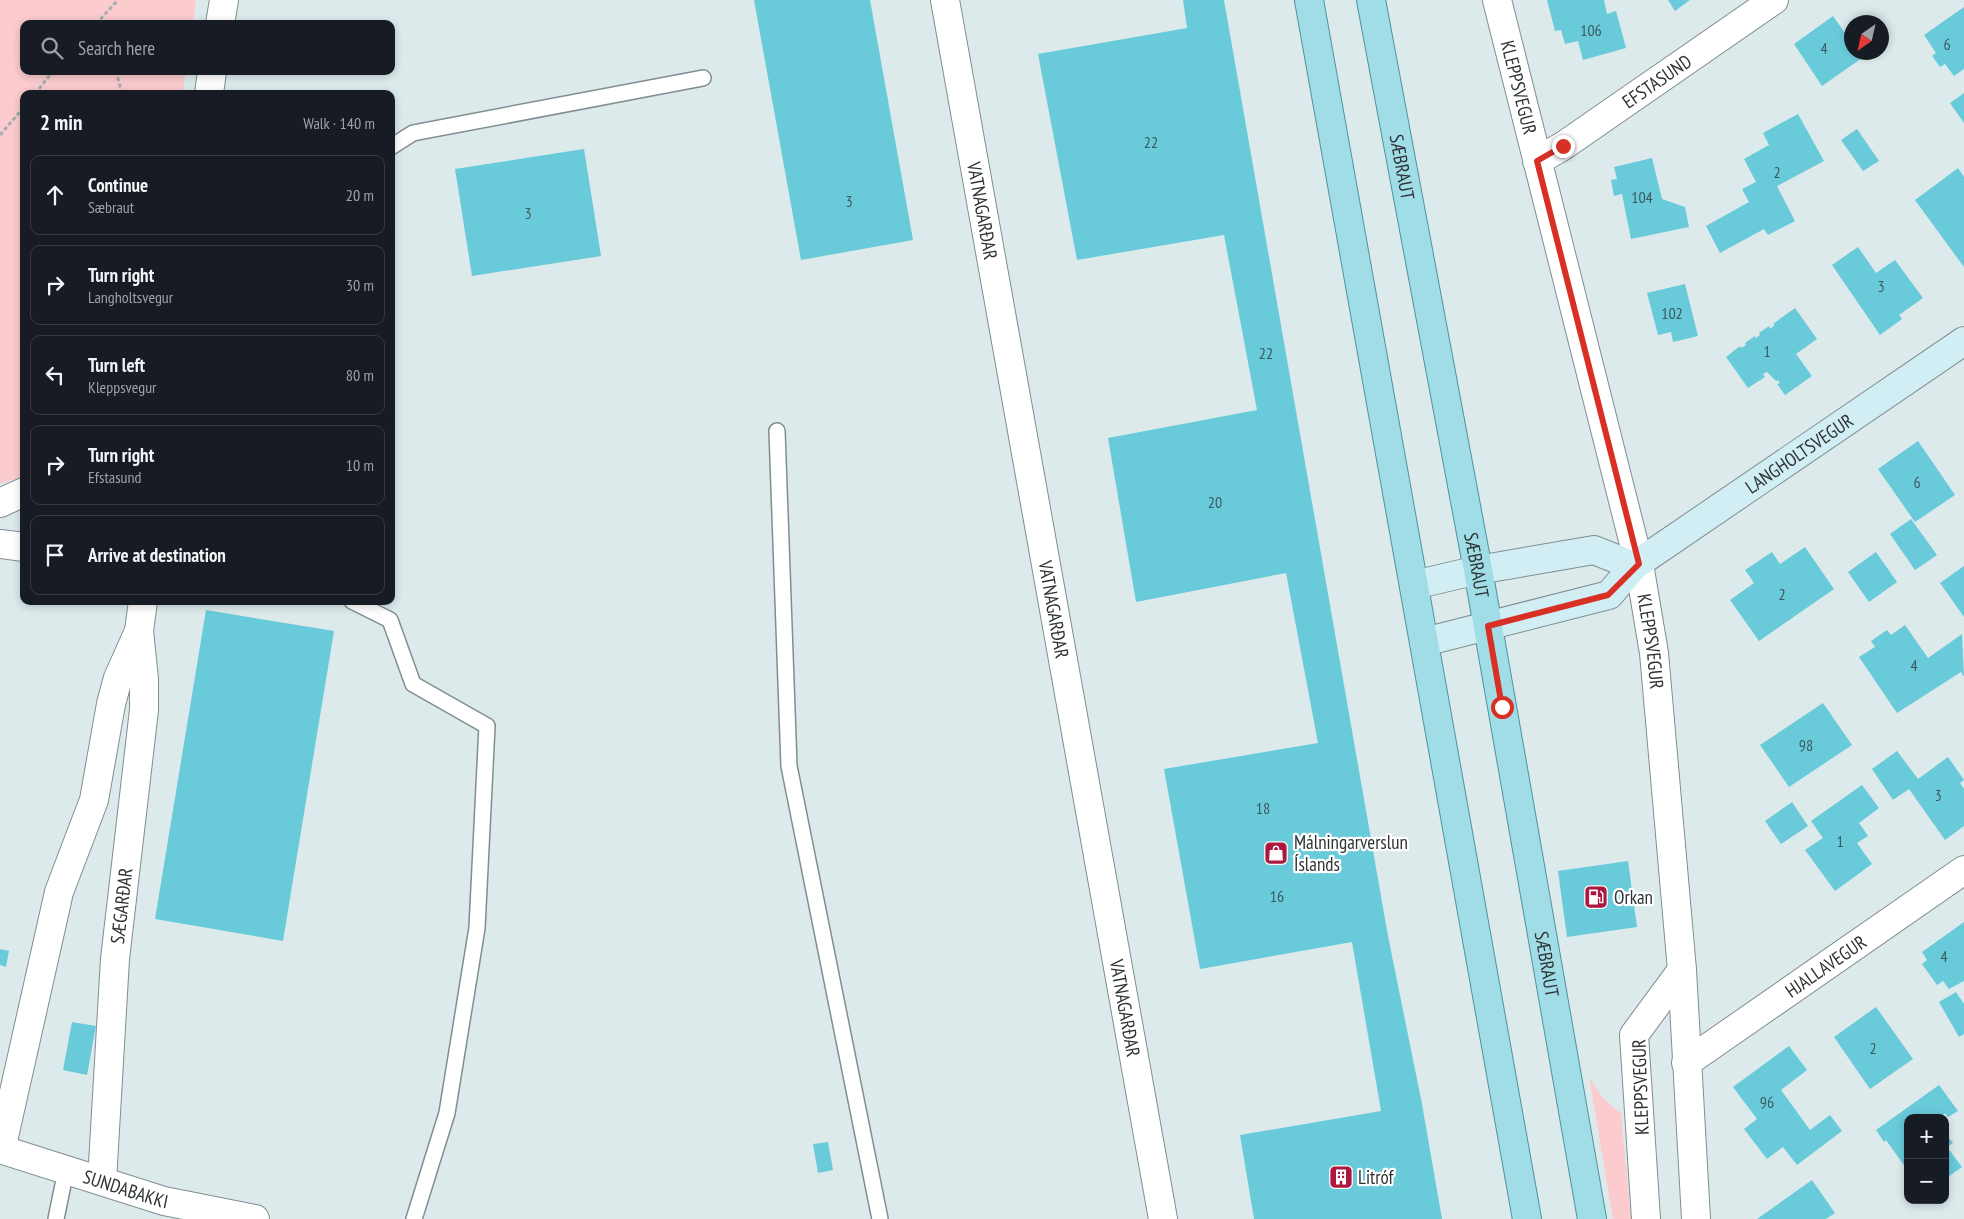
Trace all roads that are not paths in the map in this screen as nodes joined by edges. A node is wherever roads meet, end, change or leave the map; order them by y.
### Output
1 (224, 0) edge
2 (945, 0) edge
3 (1309, 0) edge
4 (1371, 0) edge
5 (1497, 0) edge
6 (1774, 0) edge
7 (221, 20) edge
8 (211, 75) edge
9 (703, 78) dead end
10 (210, 90) edge
11 (395, 144) edge
12 (1537, 161) junction
13 (1964, 341) edge
14 (777, 431) dead end
15 (20, 494) edge
16 (0, 503) edge
17 (0, 544) edge
18 (20, 547) edge
19 (1637, 565) junction
20 (1478, 570) junction
21 (1414, 585) junction
22 (142, 605) edge
23 (360, 605) edge
24 (1488, 626) junction
25 (139, 631) junction
26 (1424, 642) junction
27 (1964, 870) edge
28 (1682, 970) junction
29 (1686, 1063) junction
30 (1, 1149) edge
31 (66, 1170) junction
32 (102, 1181) junction
33 (163, 1210) edge
34 (56, 1219) edge
35 (255, 1219) edge
36 (414, 1219) edge
37 (880, 1219) edge
38 (1164, 1219) edge
39 (1527, 1219) edge
40 (1592, 1219) edge
41 (1646, 1219) edge
42 (1696, 1219) edge

1 - 7 street
2 - 38 street, VATNAGARÐAR
3 - 21 main road
4 - 20 main road, SÆBRAUT
5 - 12 street, KLEPPSVEGUR
6 - 12 street, EFSTASUND
8 - 10 street
9 - 11 lane
12 - 19 street, KLEPPSVEGUR
13 - 19 street, LANGHOLTSVEGUR
14 - 37 lane
15 - 16 street
17 - 18 street
19 - 20 street
19 - 24 street, LANGHOLTSVEGUR
19 - 28 street, KLEPPSVEGUR
20 - 21 street
20 - 24 main road, SÆBRAUT
21 - 26 main road
22 - 25 street, SÆGARÐAR
23 - 36 lane
24 - 26 street, LANGHOLTSVEGUR
24 - 40 main road, SÆBRAUT
25 - 30 street, SÆGARÐAR
25 - 32 street, SÆGARÐAR
26 - 39 main road
27 - 29 street, HJALLAVEGUR
28 - 29 street, KLEPPSVEGUR
28 - 41 street, KLEPPSVEGUR
29 - 42 street, KLEPPSVEGUR
30 - 31 street, SUNDABAKKI
31 - 32 street, SUNDABAKKI
31 - 34 lane
32 - 33 street, SUNDABAKKI
33 - 35 street, SUNDABAKKI

